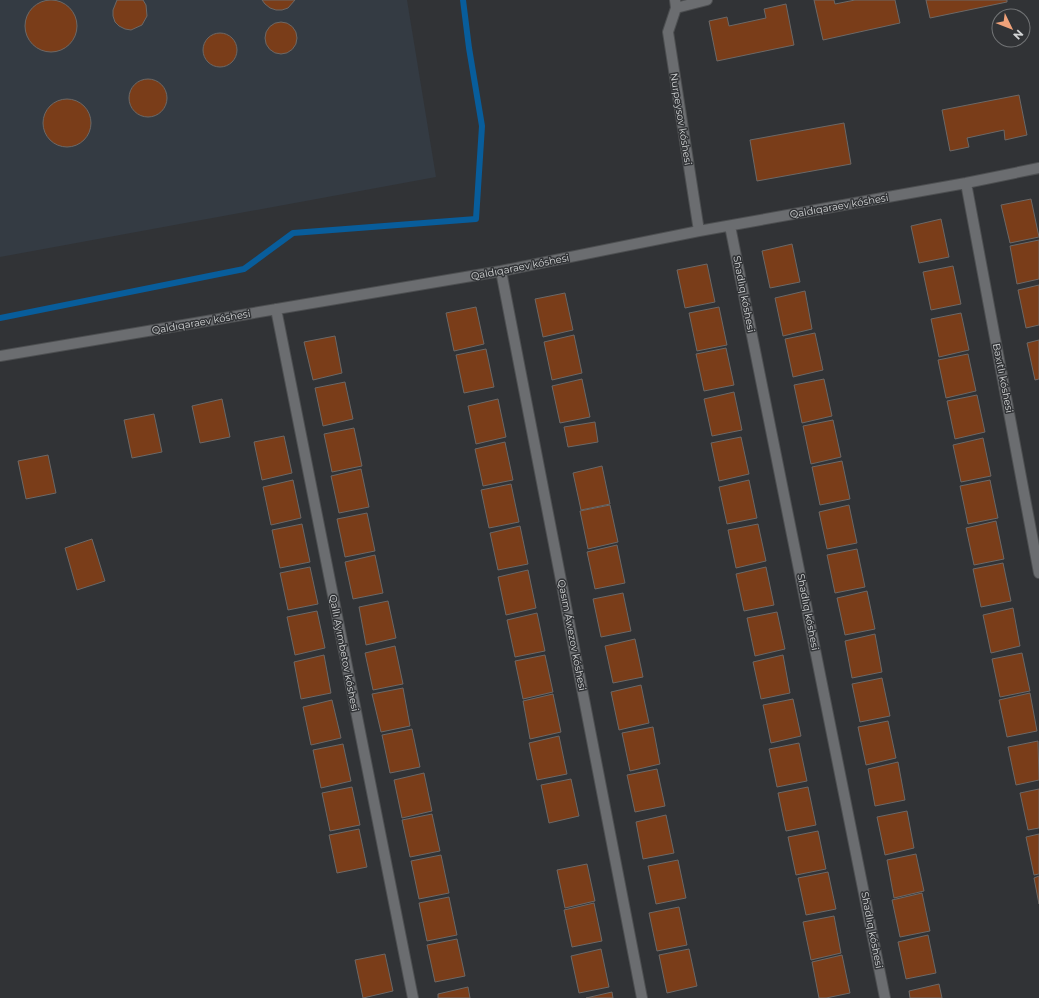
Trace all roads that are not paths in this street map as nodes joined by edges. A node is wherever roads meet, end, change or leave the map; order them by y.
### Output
1 (707, 0) edge
2 (676, 4) edge
3 (1039, 168) edge
4 (966, 183) junction
5 (730, 226) junction
6 (698, 231) junction
7 (501, 271) junction
8 (276, 309) junction
9 (0, 356) edge
10 (1039, 573) edge
11 (413, 998) edge
12 (642, 998) edge
13 (886, 998) edge

1 - 2 street, Nurpeysov kóshesi
2 - 6 street, Nurpeysov kóshesi
3 - 4 street, Qaldıqaraev kóshesi
4 - 5 street, Qaldıqaraev kóshesi
4 - 10 street, Baxıtlı kóshesi
5 - 6 street, Qaldıqaraev kóshesi
5 - 13 street, Shadlıq kóshesi
6 - 7 street, Qaldıqaraev kóshesi
7 - 8 street, Qaldıqaraev kóshesi
7 - 12 street, Qasım Áwezov kóshesi
8 - 9 street, Qaldıqaraev kóshesi
8 - 11 street, Qallı Ayımbetov kóshesi

